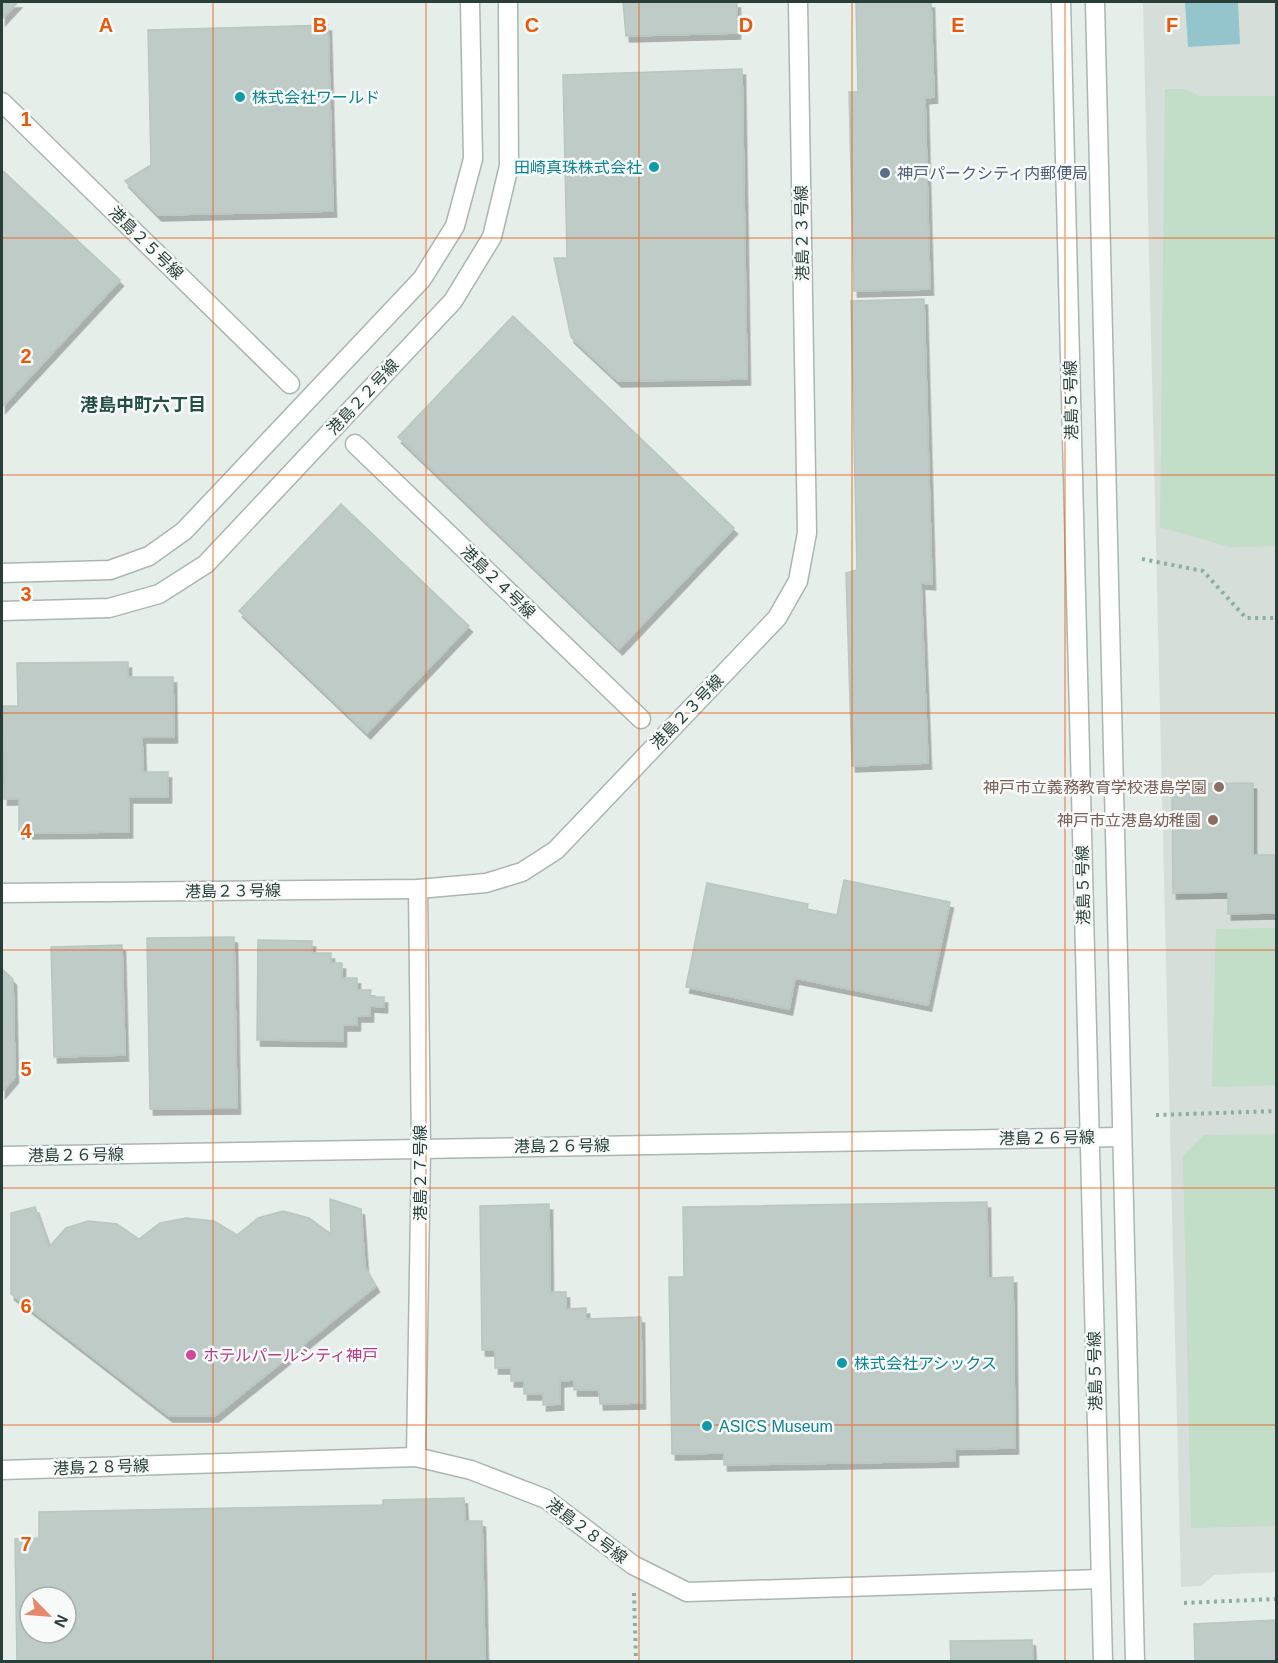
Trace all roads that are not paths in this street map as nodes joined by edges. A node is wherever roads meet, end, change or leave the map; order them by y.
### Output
1 (470, 2) edge
2 (508, 2) edge
3 (798, 2) edge
4 (1061, 2) edge
5 (1095, 2) edge
6 (2, 102) edge
7 (290, 384) dead end
8 (355, 444) dead end
9 (2, 573) edge
10 (2, 611) edge
11 (641, 719) dead end
12 (418, 889) junction
13 (2, 894) edge
14 (1089, 1137) junction
15 (1122, 1137) junction
16 (421, 1149) junction
17 (2, 1156) edge
18 (416, 1457) junction
19 (2, 1470) edge
20 (1100, 1579) junction
21 (1102, 1662) edge
22 (1136, 1662) edge

1 - 9 street
2 - 10 street, 港島２２号線
3 - 12 street, 港島２３号線
4 - 14 street, 港島５号線
5 - 15 street, 港島５号線
6 - 7 street, 港島２５号線
8 - 11 street, 港島２４号線
12 - 13 street, 港島２３号線
12 - 16 street, 港島２７号線
14 - 15 street, 港島２６号線
14 - 16 street, 港島２６号線
14 - 20 street, 港島５号線
15 - 22 street, 港島５号線
16 - 17 street, 港島２６号線
16 - 18 street, 港島２７号線
18 - 19 street, 港島２８号線
18 - 20 street, 港島２８号線
20 - 21 street, 港島５号線

